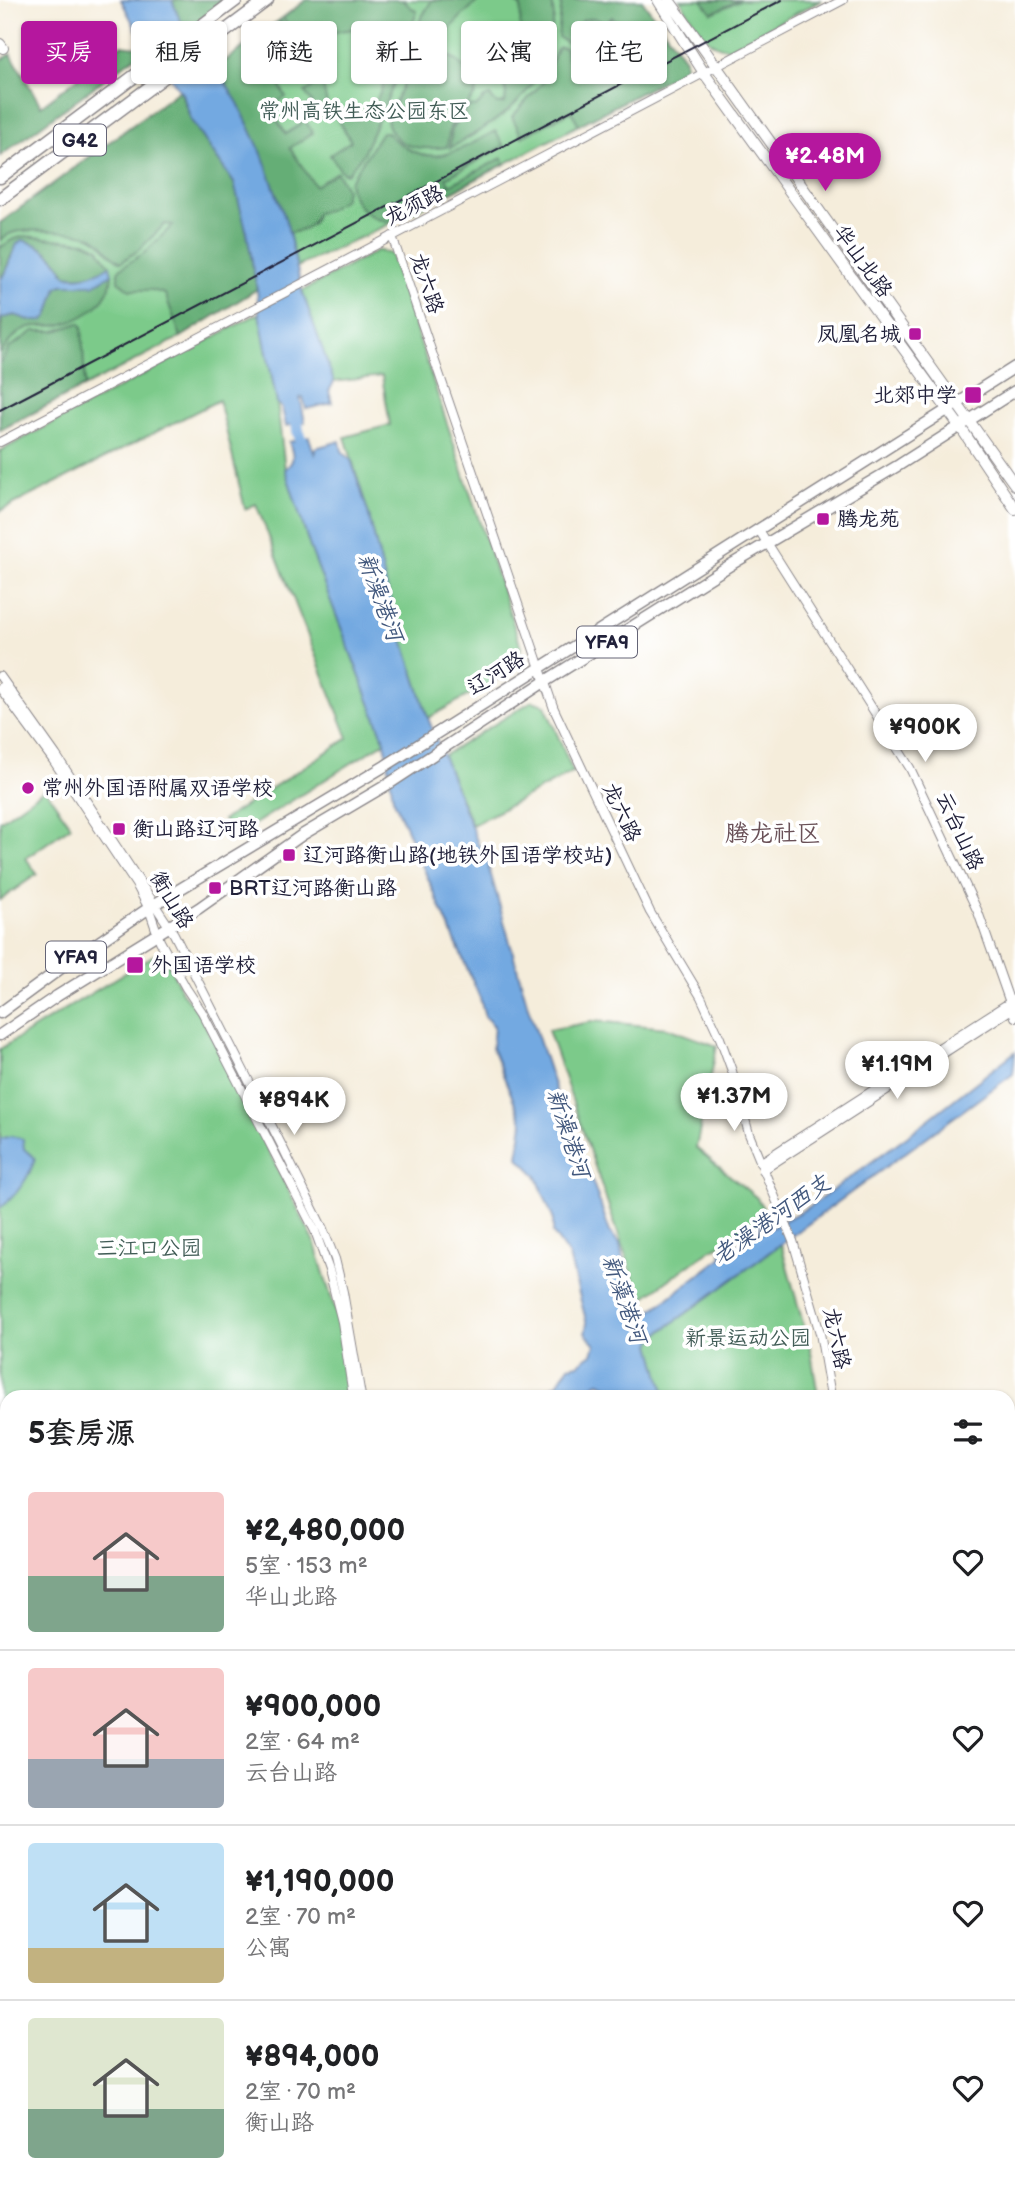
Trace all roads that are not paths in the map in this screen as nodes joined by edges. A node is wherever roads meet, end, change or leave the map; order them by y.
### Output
1 (236, 0) edge
2 (267, 0) edge
3 (658, 0) edge
4 (668, 0) edge
5 (844, 0) edge
6 (716, 66) junction
7 (704, 73) junction
8 (0, 177) edge
9 (0, 199) edge
10 (392, 236) junction
11 (1015, 367) edge
12 (1015, 391) edge
13 (952, 406) junction
14 (964, 423) junction
15 (0, 442) edge
16 (1015, 485) edge
17 (1015, 509) edge
18 (759, 530) junction
19 (766, 544) junction
20 (540, 668) junction
21 (0, 676) edge
22 (544, 682) junction
23 (0, 688) edge
24 (152, 907) junction
25 (164, 930) junction
26 (1013, 1007) edge
27 (0, 1013) edge
28 (0, 1035) edge
29 (762, 1166) junction
30 (352, 1390) edge
31 (360, 1390) edge
32 (830, 1390) edge

1 - 8 highway, G42
2 - 9 highway, G42
3 - 7 main road, 华山北路
4 - 6 main road, 华山北路
5 - 6 street, 龙须路
6 - 7 street, 龙须路
6 - 13 main road, 华山北路
7 - 10 street, 龙须路
7 - 13 main road, 华山北路
10 - 15 street, 龙须路
10 - 20 street, 龙六路
11 - 13 main road, 辽河路 / YFA9
12 - 14 main road, 辽河路 / YFA9
13 - 14 main road, 华山北路
13 - 18 main road, 辽河路 / YFA9
14 - 16 main road, 华山北路
14 - 17 main road, 华山北路
14 - 19 main road, 辽河路 / YFA9
18 - 19 street, 云台山路
18 - 20 main road, 辽河路 / YFA9
19 - 22 main road, 辽河路 / YFA9
19 - 26 street, 云台山路
20 - 22 street, 龙六路
20 - 24 main road, 辽河路 / YFA9
21 - 24 street, 衡山路
22 - 25 main road, 辽河路 / YFA9
22 - 29 street, 龙六路
23 - 24 street, 衡山路
24 - 25 street, 衡山路
24 - 27 main road, 辽河路 / YFA9
25 - 28 main road, 辽河路 / YFA9
25 - 30 street, 衡山路
25 - 31 street, 衡山路
26 - 29 street
29 - 32 street, 龙六路

